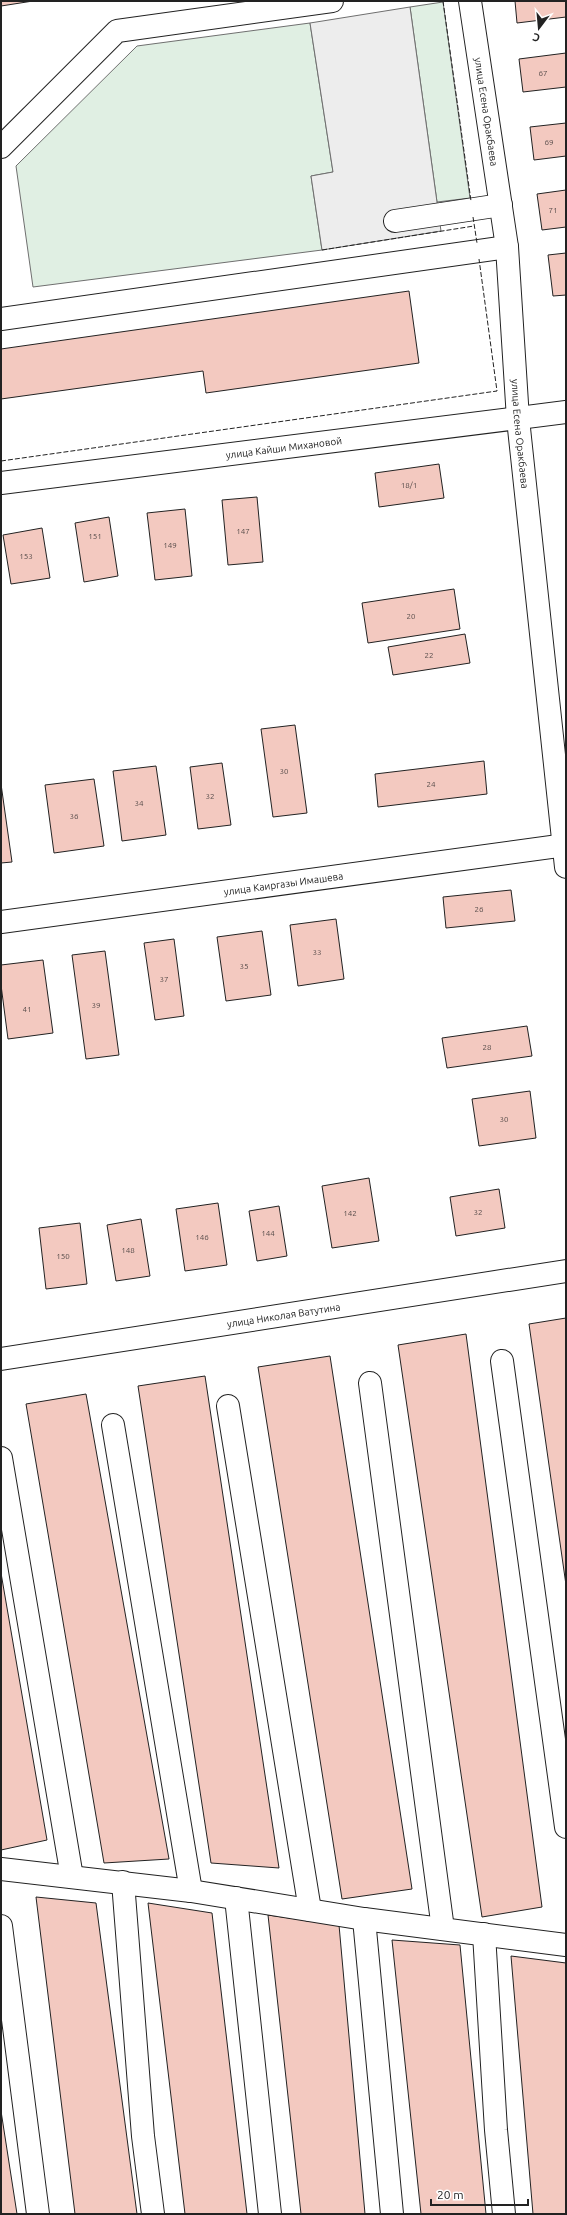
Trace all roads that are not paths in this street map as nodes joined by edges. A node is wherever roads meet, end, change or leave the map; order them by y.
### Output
1 (332, 1) edge
2 (470, 1) edge
3 (1, 147) edge
4 (501, 205) junction
5 (395, 221) dead end
6 (507, 247) junction
7 (1, 319) edge
8 (566, 412) edge
9 (518, 420) junction
10 (1, 483) edge
11 (564, 845) edge
12 (566, 867) edge
13 (1, 922) edge
14 (566, 1271) edge
15 (1, 1359) edge
16 (502, 1361) dead end
17 (370, 1383) dead end
18 (228, 1406) dead end
19 (113, 1425) dead end
20 (1, 1458) edge
21 (566, 1827) edge
22 (1, 1869) edge
23 (72, 1877) junction
24 (123, 1882) junction
25 (191, 1890) junction
26 (236, 1898) junction
27 (310, 1910) junction
28 (364, 1919) junction
29 (1, 1926) edge
30 (444, 1929) junction
31 (484, 1934) junction
32 (566, 1945) edge
33 (38, 2214) edge
34 (153, 2214) edge
35 (270, 2214) edge
36 (392, 2214) edge
37 (504, 2214) edge

1 - 3 street
2 - 4 street, улица Есена Оракбаева
4 - 5 street
4 - 6 street, улица Есена Оракбаева
6 - 7 street
6 - 9 street, улица Есена Оракбаева
8 - 9 street, улица Кайши Михановой
9 - 10 street, улица Кайши Михановой
9 - 11 street, улица Есена Оракбаева
11 - 12 street, улица Есена Оракбаева
11 - 13 street, улица Каиргазы Имашева
14 - 15 street, улица Николая Ватутина
16 - 21 street
17 - 30 street
18 - 27 street
19 - 25 street
20 - 23 street
22 - 23 street
23 - 24 street
24 - 25 street
24 - 34 street
25 - 26 street
26 - 27 street
26 - 35 street
27 - 28 street
28 - 30 street
28 - 36 street
29 - 33 street
30 - 31 street
31 - 32 street
31 - 37 street

